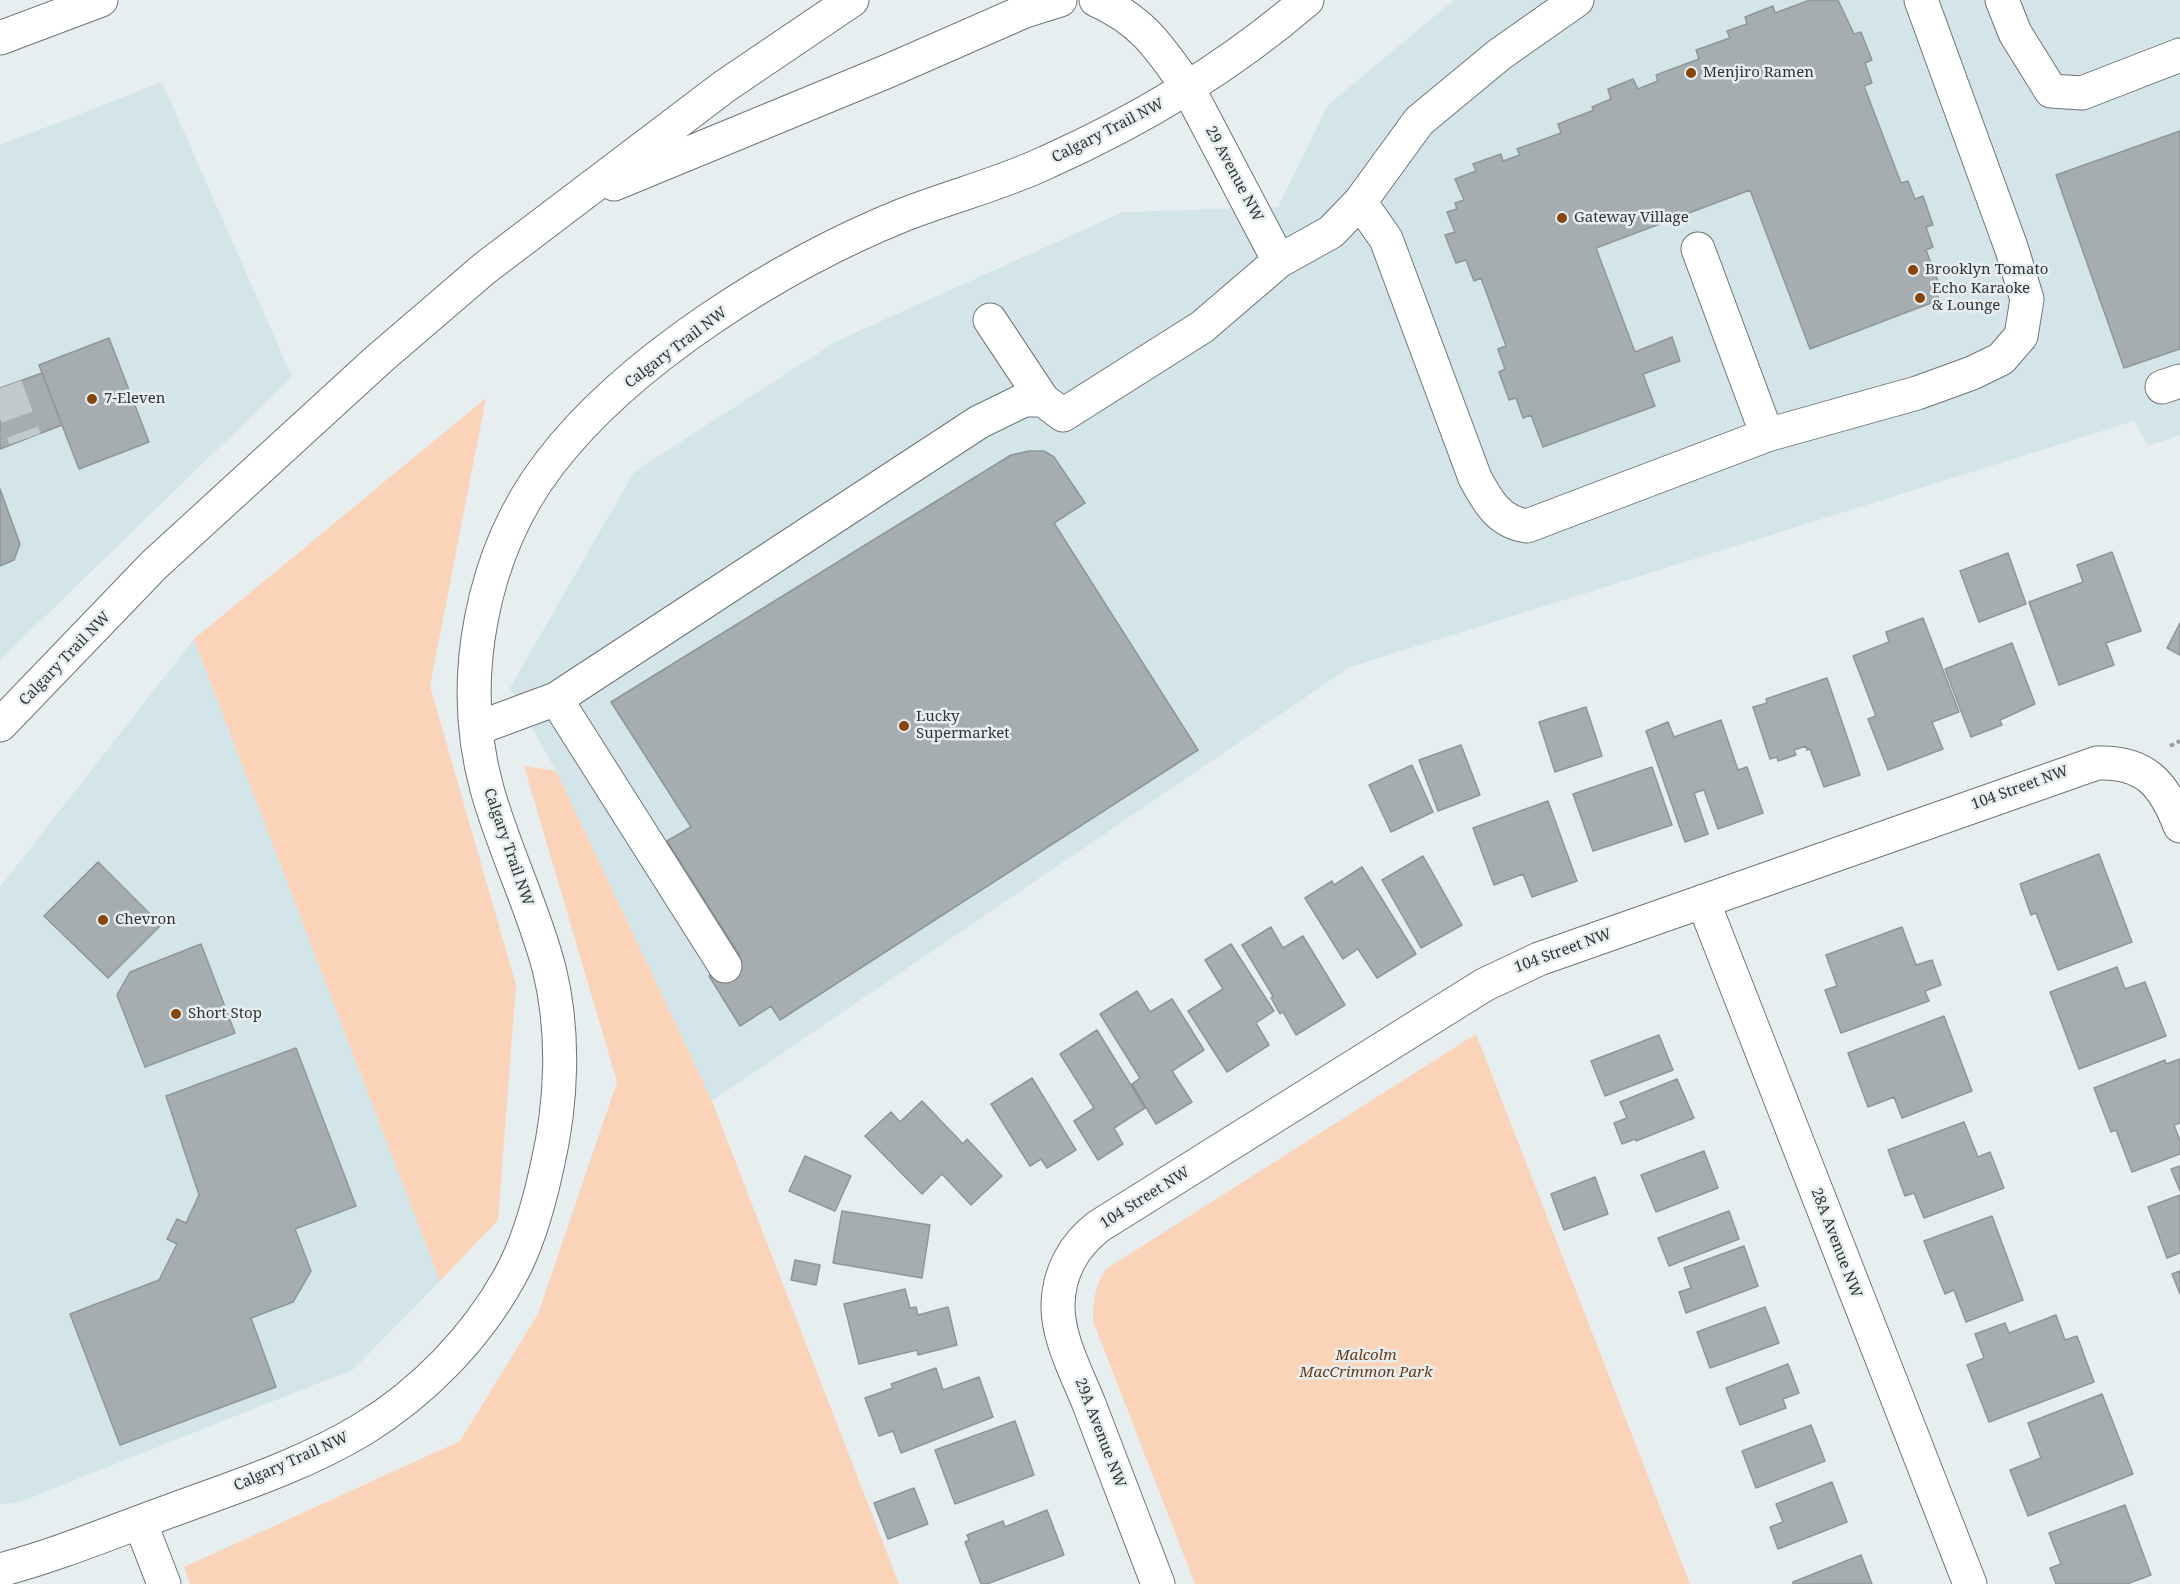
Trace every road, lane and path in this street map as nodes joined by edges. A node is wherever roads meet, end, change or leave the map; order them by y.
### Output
1 (101, 0) edge
2 (852, 0) edge
3 (1060, 0) edge
4 (1096, 0) edge
5 (1307, 0) edge
6 (1576, 0) edge
7 (1920, 0) edge
8 (2002, 0) edge
9 (0, 38) edge
10 (2180, 55) edge
11 (1188, 88) junction
12 (571, 202) junction
13 (1360, 202) junction
14 (1698, 249) dead end
15 (1279, 261) junction
16 (990, 320) dead end
17 (1043, 400) junction
18 (1767, 435) junction
19 (556, 699) junction
20 (0, 726) edge
21 (478, 728) junction
22 (2180, 826) edge
23 (1702, 901) junction
24 (725, 966) dead end
25 (1061, 1277) joint
26 (140, 1522) junction
27 (0, 1570) edge
28 (164, 1584) edge
29 (1158, 1584) edge
30 (1970, 1584) edge

1 - 9 main road
2 - 12 main road, Calgary Trail NW
3 - 12 main road
4 - 11 main road, 29 Avenue NW
5 - 11 main road, Calgary Trail NW
6 - 13 main road
7 - 18 main road
8 - 10 main road
11 - 15 main road, 29 Avenue NW
11 - 21 main road, Calgary Trail NW
12 - 20 main road, Calgary Trail NW
13 - 15 main road
13 - 18 main road
14 - 18 main road
15 - 17 main road
16 - 17 main road
17 - 19 main road
19 - 21 main road
19 - 24 main road
21 - 26 main road, Calgary Trail NW
22 - 23 main road, 104 Street NW
23 - 25 main road, 104 Street NW
23 - 30 main road, 28A Avenue NW
25 - 29 main road, 29A Avenue NW
26 - 27 main road, Calgary Trail NW
26 - 28 main road

